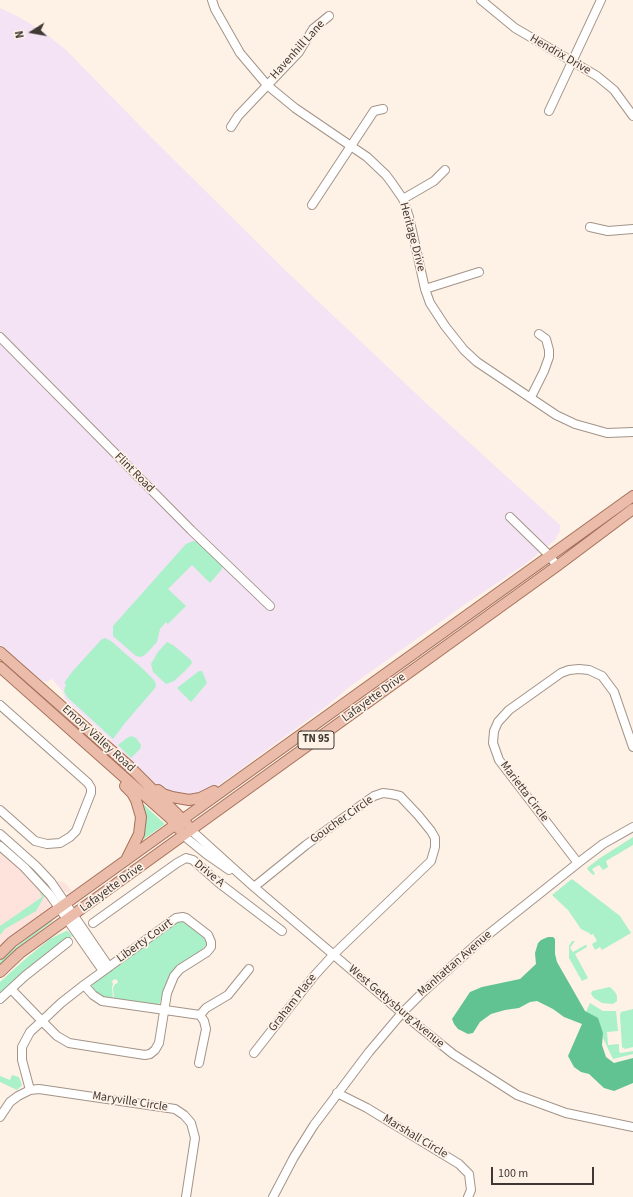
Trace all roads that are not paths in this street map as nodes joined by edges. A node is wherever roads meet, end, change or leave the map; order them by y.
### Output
1 (212, 0) edge
2 (482, 0) edge
3 (601, 0) edge
4 (329, 16) dead end
5 (573, 62) junction
6 (267, 85) junction
7 (383, 109) dead end
8 (550, 111) dead end
9 (633, 116) edge
10 (231, 127) dead end
11 (351, 146) junction
12 (445, 170) dead end
13 (403, 200) junction
14 (312, 205) dead end
15 (590, 227) dead end
16 (633, 229) edge
17 (479, 272) dead end
18 (425, 289) junction
19 (539, 334) dead end
20 (0, 337) edge
21 (531, 397) junction
22 (633, 432) edge
23 (633, 496) edge
24 (633, 509) edge
25 (510, 517) dead end
26 (549, 555) junction
27 (557, 566) junction
28 (270, 606) dead end
29 (0, 652) edge
30 (0, 667) edge
31 (0, 705) edge
32 (324, 718) junction
33 (85, 742) junction
34 (633, 747) edge
35 (129, 766) junction
36 (0, 810) edge
37 (180, 822) junction
38 (633, 827) edge
39 (188, 833) junction
40 (0, 834) edge
41 (0, 846) edge
42 (124, 863) junction
43 (578, 863) junction
44 (254, 888) junction
45 (63, 907) junction
46 (70, 917) junction
47 (93, 923) dead end
48 (282, 931) dead end
49 (68, 942) dead end
50 (0, 954) edge
51 (334, 954) junction
52 (106, 969) junction
53 (249, 969) dead end
54 (0, 972) edge
55 (84, 984) junction
56 (11, 989) junction
57 (0, 999) edge
58 (165, 1009) junction
59 (402, 1013) junction
60 (200, 1014) junction
61 (42, 1021) junction
62 (254, 1053) dead end
63 (199, 1062) dead end
64 (30, 1090) junction
65 (337, 1093) junction
66 (0, 1117) edge
67 (633, 1127) edge
68 (186, 1197) edge
69 (273, 1197) edge
70 (468, 1197) edge

1 - 6 street, Heritage Drive
2 - 5 street, Hendrix Drive
3 - 5 street
4 - 6 street, Havenhill Lane
5 - 8 street
5 - 9 street, Hendrix Drive
6 - 10 street, Havenhill Lane
6 - 11 street, Heritage Drive
7 - 11 street
11 - 13 street, Heritage Drive
11 - 14 street
12 - 13 street
13 - 18 street, Heritage Drive
15 - 16 street
17 - 18 street
18 - 21 street, Heritage Drive
19 - 21 street
20 - 28 street, Flint Road
21 - 22 street, Heritage Drive
23 - 26 main road, Lafayette Drive / TN 95
24 - 27 main road, Lafayette Drive / TN 95
25 - 26 street
26 - 27 street
26 - 32 main road, Lafayette Drive / TN 95
27 - 39 main road, Lafayette Drive / TN 95
29 - 35 main road, Emory Valley Road
30 - 33 main road, Emory Valley Road
31 - 36 street
32 - 35 main road
32 - 37 main road, Lafayette Drive / TN 95
33 - 37 main road, Emory Valley Road
33 - 42 main road
34 - 43 street, Marietta Circle
35 - 37 main road, Emory Valley Road
37 - 39 main road, Emory Valley Road
37 - 42 main road, Lafayette Drive / TN 95
38 - 43 street, Manhattan Avenue
39 - 44 street, West Gettysburg Avenue
39 - 46 main road, Lafayette Drive / TN 95
40 - 45 street
41 - 45 street
42 - 45 main road, Lafayette Drive / TN 95
43 - 59 street, Manhattan Avenue
44 - 51 street, West Gettysburg Avenue
44 - 51 street, Goucher Circle
45 - 46 street
45 - 50 main road, Lafayette Drive / TN 95
46 - 52 street
46 - 54 main road, Lafayette Drive / TN 95
47 - 48 street, Drive A
49 - 56 street
51 - 59 street, West Gettysburg Avenue
51 - 62 street, Graham Place
52 - 55 street, Liberty Court
52 - 58 street, Liberty Court
53 - 60 street
55 - 58 street
55 - 61 street, Liberty Court
56 - 57 street
56 - 61 street
58 - 60 street
58 - 61 street, Liberty Court
59 - 65 street, Manhattan Avenue
59 - 67 street, West Gettysburg Avenue
60 - 63 street
61 - 64 street, Liberty Court
64 - 66 street, Maryville Circle
64 - 68 street, Maryville Circle
65 - 69 street, Manhattan Avenue
65 - 70 street, Marshall Circle

